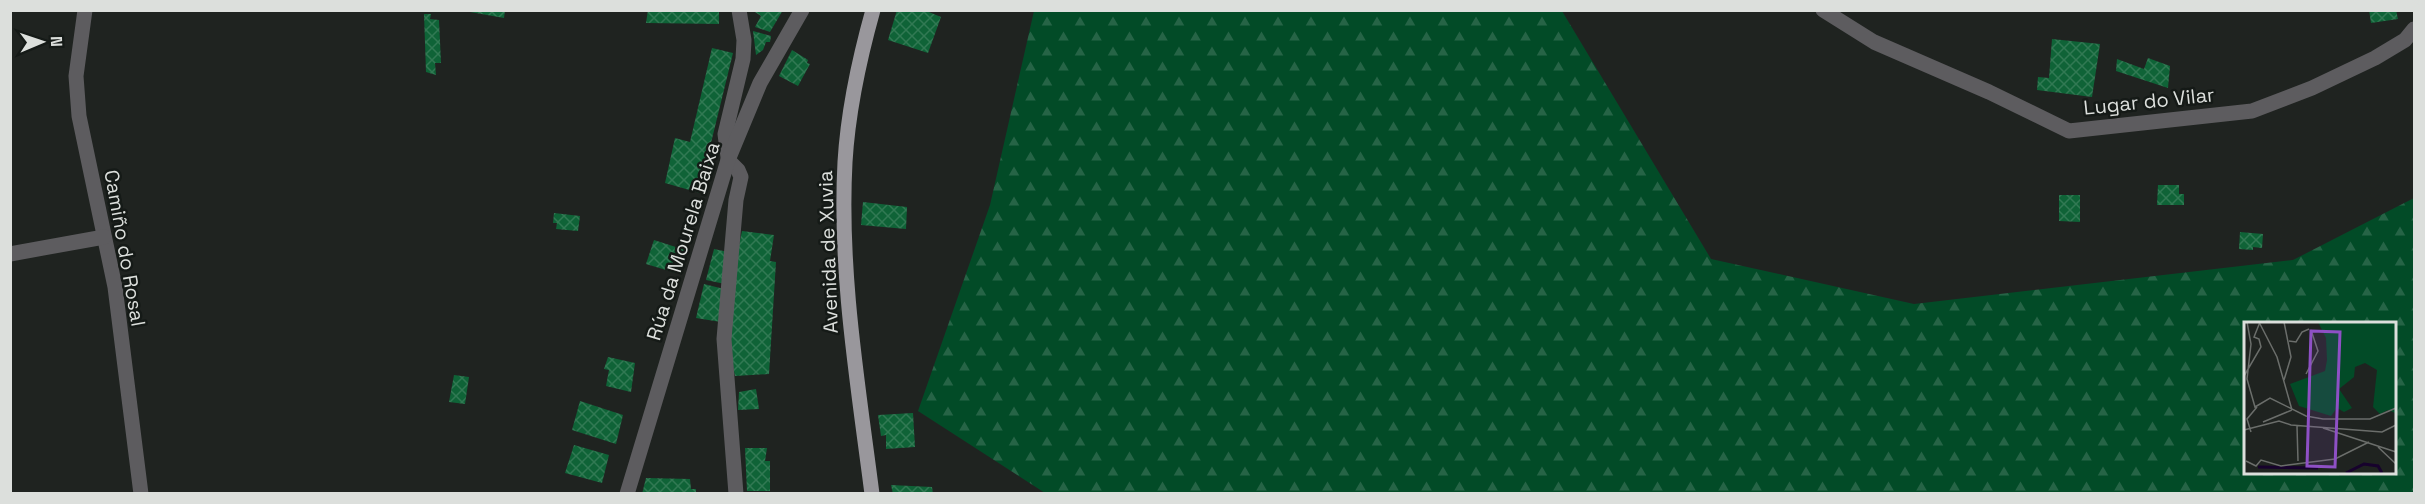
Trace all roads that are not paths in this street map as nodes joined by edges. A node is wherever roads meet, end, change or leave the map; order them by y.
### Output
1 (85, 10) edge
2 (739, 10) edge
3 (802, 10) edge
4 (873, 10) edge
5 (1822, 10) edge
6 (2415, 29) edge
7 (728, 160) junction
8 (104, 237) junction
9 (10, 254) edge
10 (141, 494) edge
11 (627, 494) edge
12 (736, 494) edge
13 (872, 494) edge

1 - 8 street, Camiño do Rosal
2 - 7 street
3 - 7 street, Rúa da Mourela Baixa
4 - 13 main road, Avenida de Xuvia
5 - 6 street, Lugar do Vilar
7 - 11 street, Rúa da Mourela Baixa
7 - 12 street
8 - 9 street
8 - 10 street, Camiño do Rosal

